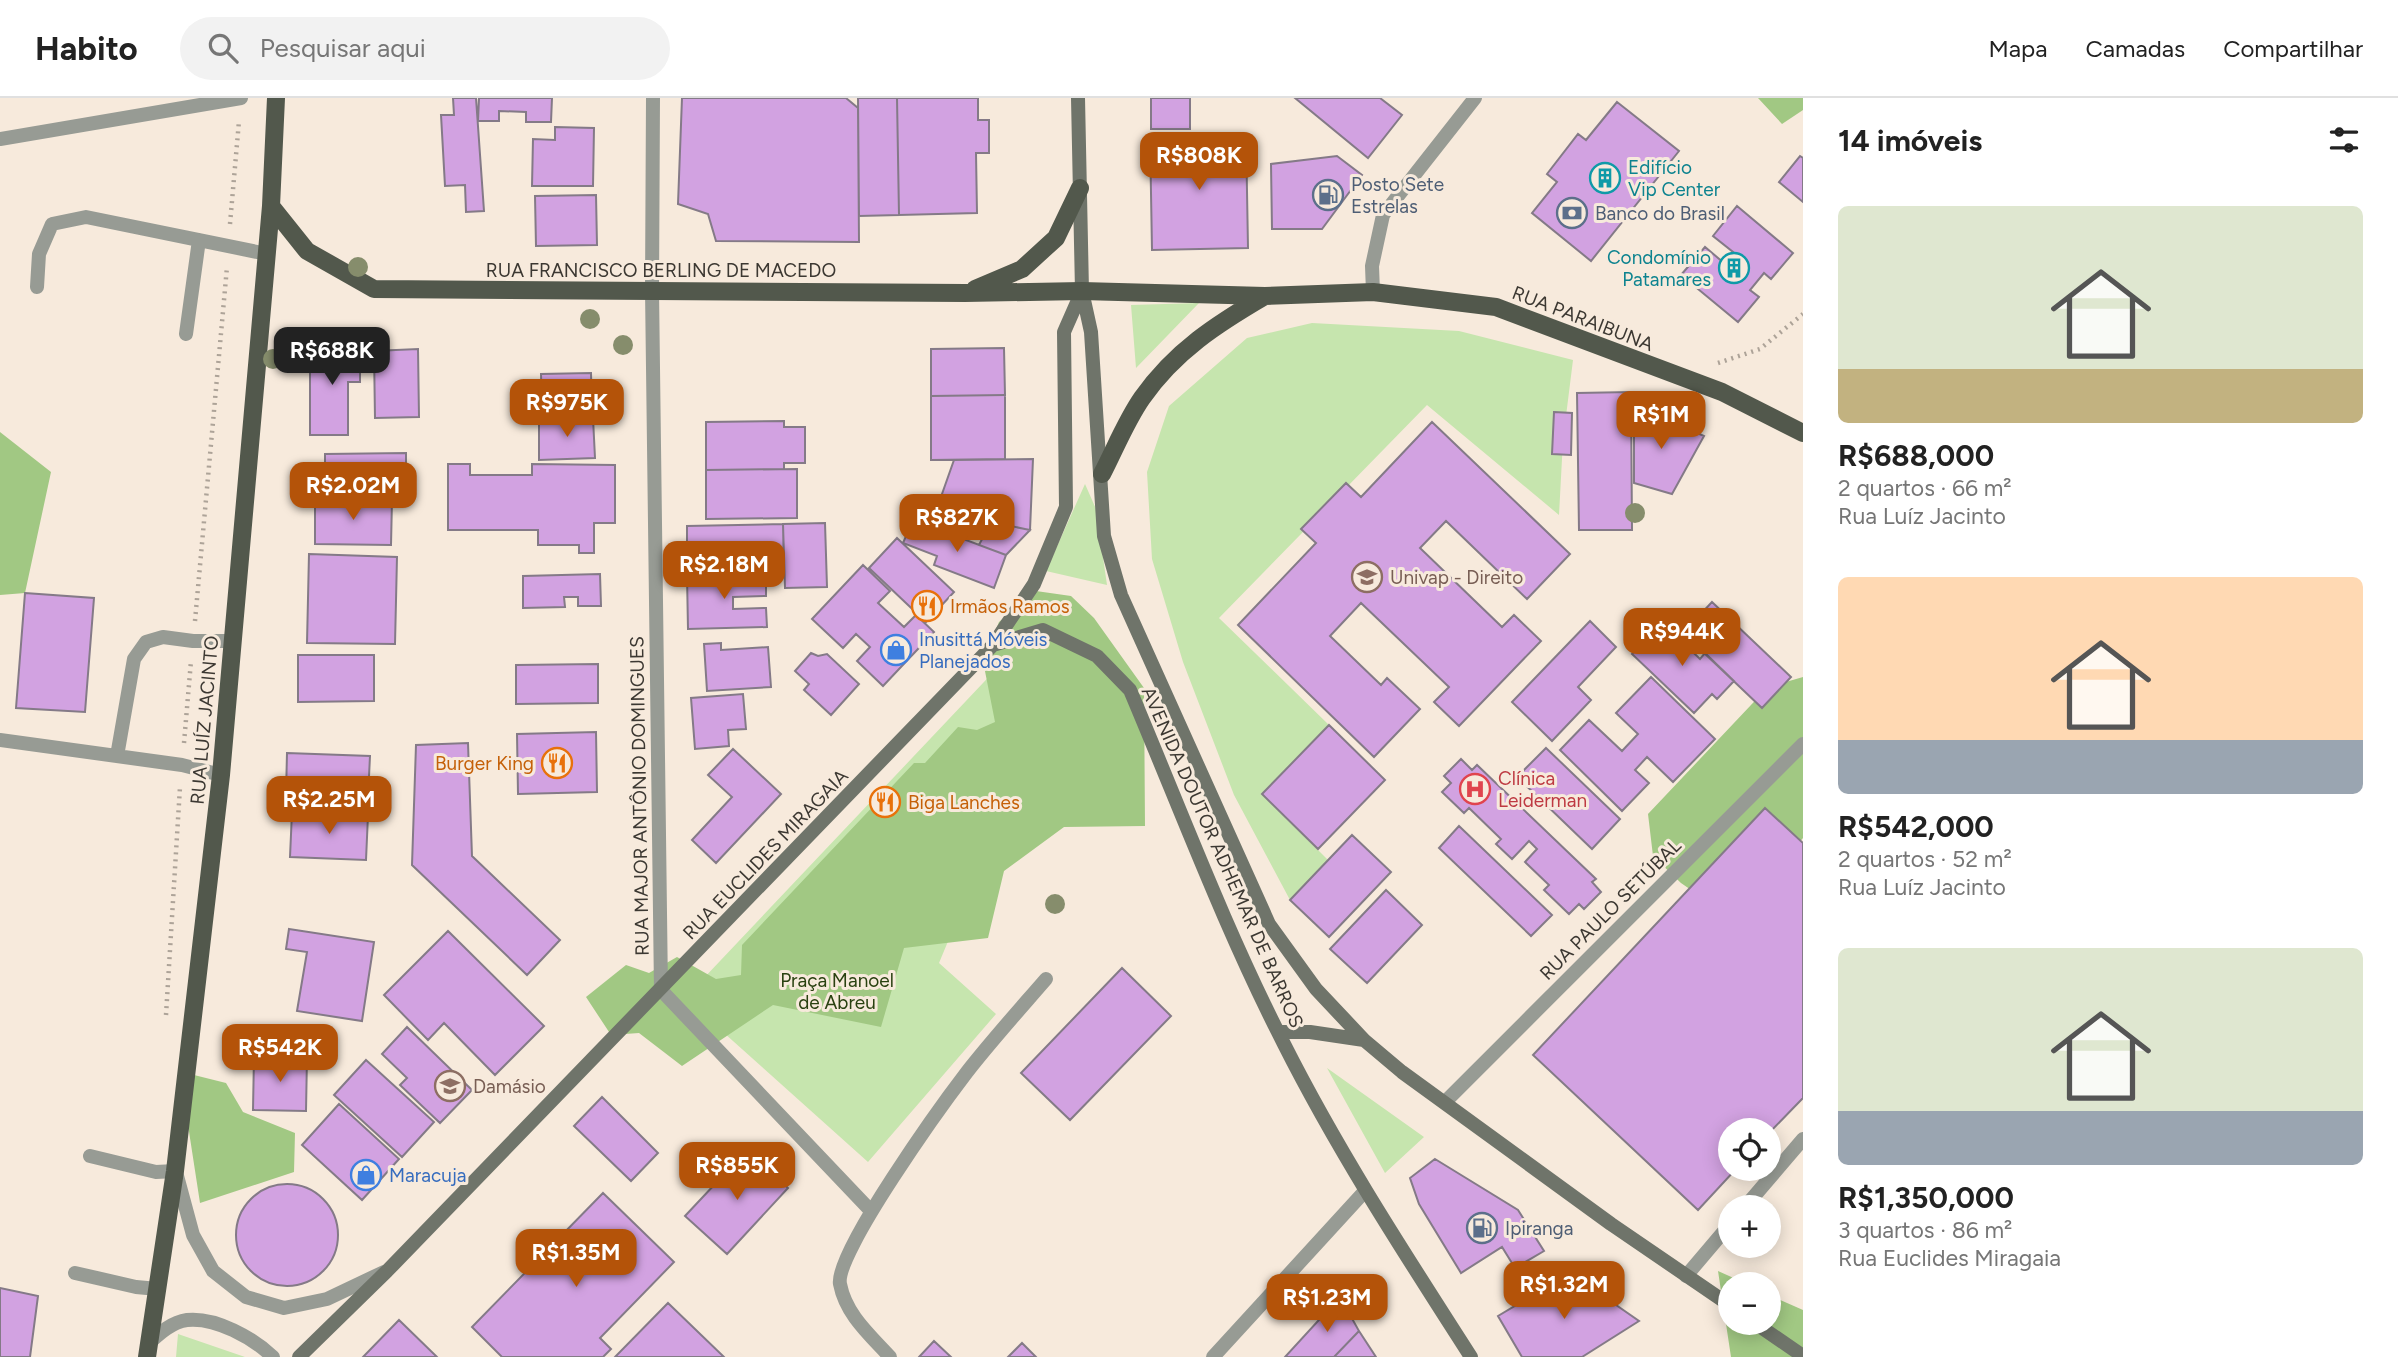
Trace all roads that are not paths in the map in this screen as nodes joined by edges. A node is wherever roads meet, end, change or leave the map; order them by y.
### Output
1 (241, 98) edge
2 (276, 98) edge
3 (653, 98) edge
4 (1078, 98) edge
5 (1475, 98) edge
6 (0, 139) edge
7 (1080, 188) junction
8 (271, 205) junction
9 (199, 240) junction
10 (267, 254) junction
11 (37, 287) dead end
12 (652, 290) junction
13 (1082, 291) junction
14 (1374, 292) junction
15 (965, 293) junction
16 (1265, 296) junction
17 (186, 334) dead end
18 (1803, 433) edge
19 (1102, 474) junction
20 (233, 641) junction
21 (993, 645) junction
22 (0, 740) edge
23 (1803, 744) edge
24 (117, 756) junction
25 (221, 775) junction
26 (1046, 979) dead end
27 (661, 990) junction
28 (1279, 1032) junction
29 (1364, 1040) junction
30 (1445, 1102) junction
31 (1803, 1139) edge
32 (90, 1156) dead end
33 (175, 1171) junction
34 (1365, 1191) junction
35 (1755, 1195) edge
36 (871, 1211) junction
37 (1718, 1238) edge
38 (387, 1270) junction
39 (75, 1273) dead end
40 (1686, 1276) junction
41 (158, 1289) junction
42 (1718, 1297) edge
43 (1772, 1335) edge
44 (148, 1350) edge
45 (1803, 1356) edge
46 (272, 1357) edge
47 (299, 1357) edge
48 (890, 1357) edge
49 (1213, 1357) edge
50 (1471, 1357) edge

1 - 6 street
2 - 8 main road, RUA LUÍZ JACINTO
3 - 12 street, RUA MAJOR ANTÔNIO DOMINGUES
4 - 7 street
5 - 14 street
7 - 13 street
7 - 15 main road
8 - 10 main road, RUA LUÍZ JACINTO
8 - 12 main road, RUA FRANCISCO BERLING DE MACEDO
9 - 10 street
9 - 11 street
9 - 17 street
10 - 20 main road, RUA LUÍZ JACINTO
12 - 15 main road, RUA FRANCISCO BERLING DE MACEDO
12 - 27 street, RUA MAJOR ANTÔNIO DOMINGUES
13 - 15 main road, RUA FRANCISCO BERLING DE MACEDO
13 - 16 main road, RUA PARAIBUNA
13 - 19 street, AVENIDA DOUTOR ADHEMAR DE BARROS
13 - 21 street, RUA EUCLIDES MIRAGAIA
14 - 16 main road, RUA PARAIBUNA
14 - 18 main road, RUA PARAIBUNA
16 - 19 main road
19 - 29 street, AVENIDA DOUTOR ADHEMAR DE BARROS
20 - 24 street
20 - 25 main road, RUA LUÍZ JACINTO
21 - 27 street, RUA EUCLIDES MIRAGAIA
21 - 28 street, AVENIDA DOUTOR ADHEMAR DE BARROS
22 - 24 street
23 - 30 street, RUA PAULO SETÚBAL
24 - 25 street
25 - 33 main road, RUA LUÍZ JACINTO
26 - 36 street
27 - 36 street
27 - 38 street, RUA EUCLIDES MIRAGAIA
28 - 29 street
28 - 34 street, AVENIDA DOUTOR ADHEMAR DE BARROS
29 - 30 street, AVENIDA DOUTOR ADHEMAR DE BARROS
30 - 40 street, AVENIDA DOUTOR ADHEMAR DE BARROS
31 - 35 street
32 - 33 street
33 - 38 street
33 - 41 main road, RUA LUÍZ JACINTO
34 - 49 street
34 - 50 street, AVENIDA DOUTOR ADHEMAR DE BARROS
36 - 48 street
37 - 40 street
38 - 47 street, RUA EUCLIDES MIRAGAIA
39 - 41 street
40 - 42 street, AVENIDA DOUTOR ADHEMAR DE BARROS
41 - 44 main road, RUA LUÍZ JACINTO
43 - 45 street
44 - 46 street

